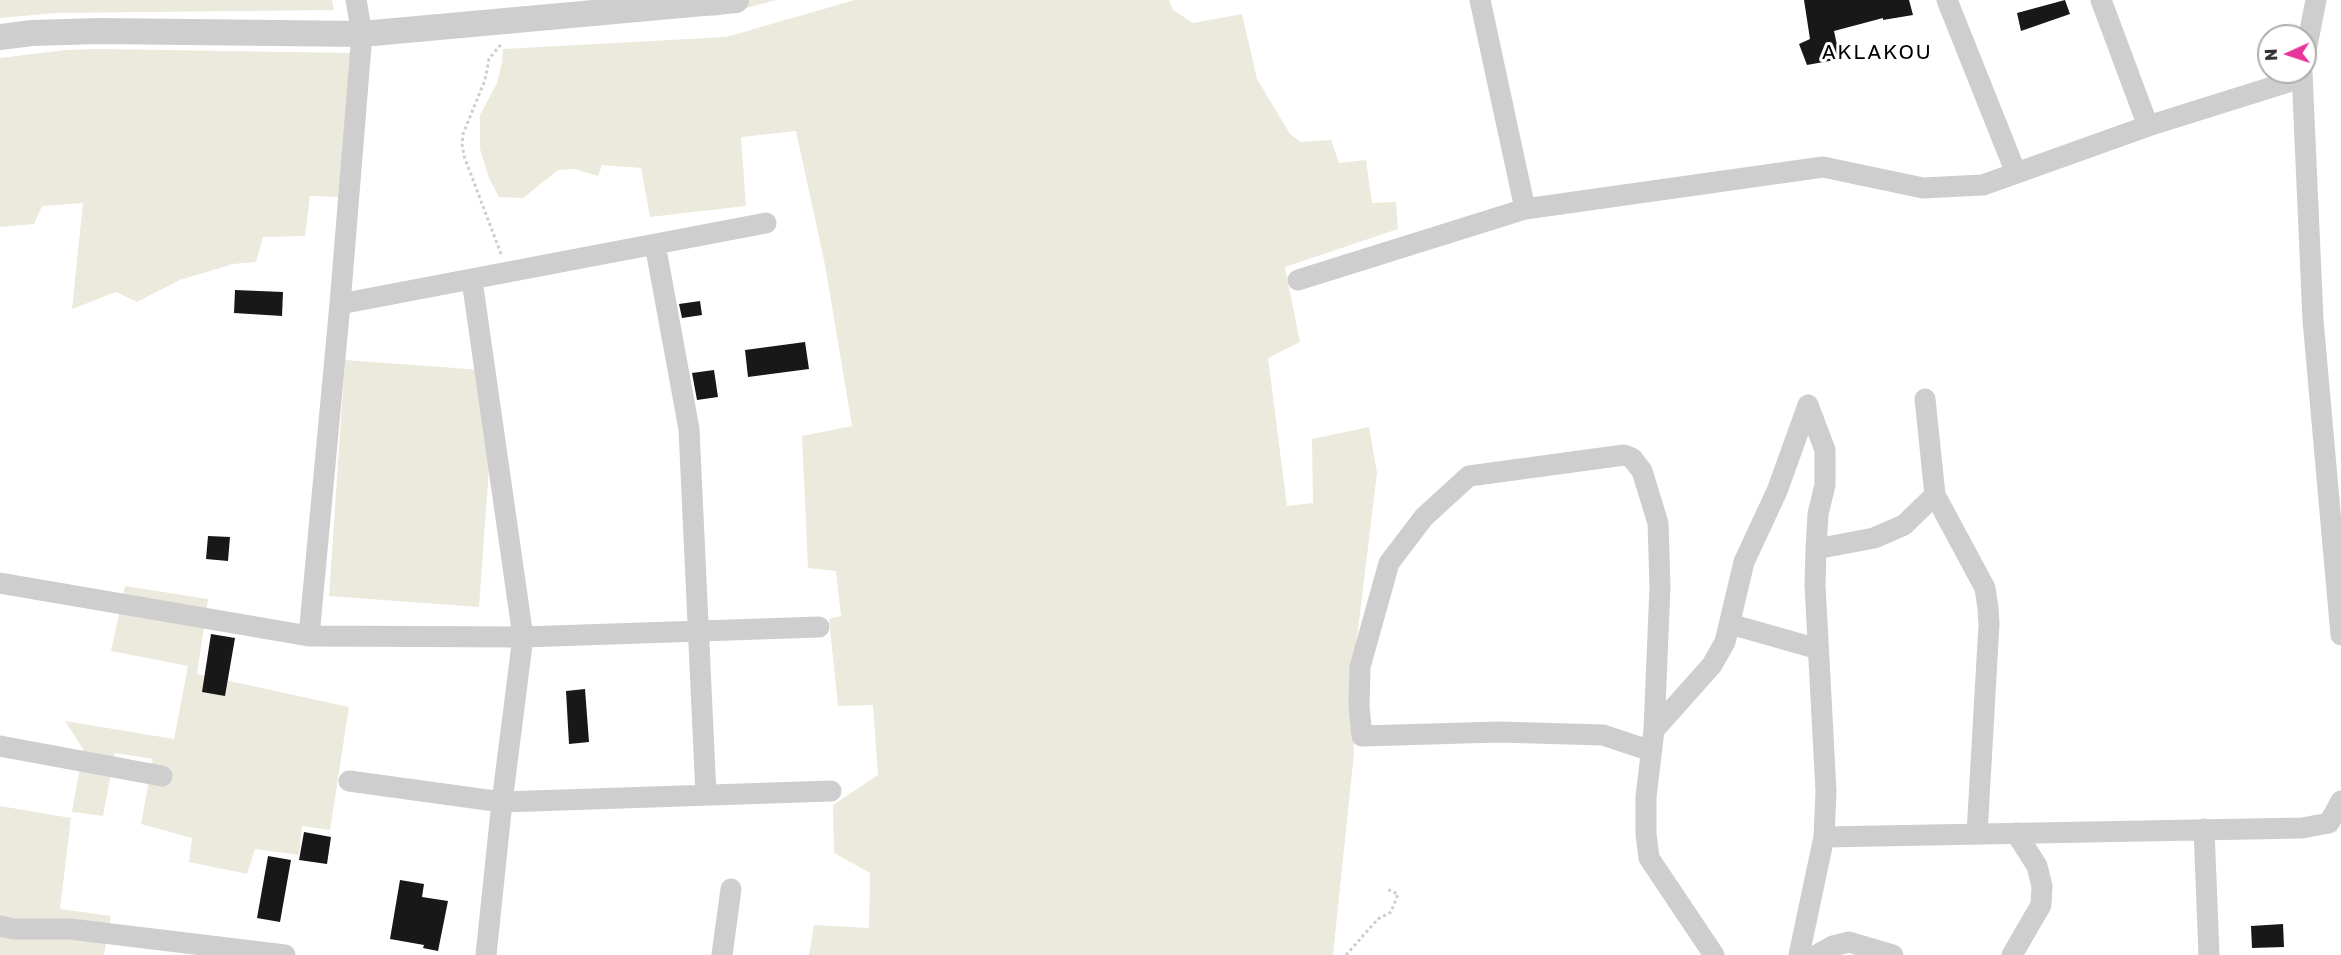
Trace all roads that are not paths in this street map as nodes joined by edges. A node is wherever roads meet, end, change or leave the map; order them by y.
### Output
1 (356, 0) edge
2 (736, 0) edge
3 (1480, 0) edge
4 (1947, 0) edge
5 (2102, 0) edge
6 (2316, 0) edge
7 (2311, 24) edge
8 (362, 34) junction
9 (0, 37) edge
10 (2274, 84) edge
11 (2301, 84) edge
12 (2148, 126) junction
13 (2016, 173) junction
14 (1525, 209) junction
15 (766, 223) dead end
16 (655, 244) junction
17 (472, 280) junction
18 (1298, 280) dead end
19 (340, 304) junction
20 (1925, 399) dead end
21 (1935, 495) junction
22 (1816, 549) junction
23 (0, 583) edge
24 (1730, 624) junction
25 (819, 627) dead end
26 (699, 631) junction
27 (2341, 635) edge
28 (309, 636) junction
29 (523, 637) junction
30 (1818, 649) junction
31 (1652, 740) junction
32 (0, 746) edge
33 (162, 776) dead end
34 (349, 781) dead end
35 (831, 791) dead end
36 (706, 795) junction
37 (2341, 801) edge
38 (502, 802) junction
39 (2204, 829) junction
40 (2016, 833) junction
41 (1977, 834) junction
42 (1824, 837) junction
43 (731, 889) dead end
44 (0, 926) edge
45 (285, 955) edge
46 (486, 955) edge
47 (722, 955) edge
48 (1714, 955) edge
49 (1799, 955) edge
50 (1817, 955) edge
51 (1893, 955) edge
52 (2012, 955) edge
53 (2209, 955) edge

1 - 8 street
2 - 8 street
3 - 14 street
4 - 13 street
5 - 12 street
6 - 7 street
8 - 9 street
8 - 19 street
10 - 12 street
11 - 27 street
12 - 13 street
13 - 14 street
14 - 18 street
15 - 16 street
16 - 17 street
16 - 26 street
17 - 19 street
17 - 29 street
19 - 28 street
20 - 21 street
21 - 22 street
21 - 41 street
22 - 24 street
22 - 30 street
23 - 28 street
24 - 30 street
24 - 31 street
25 - 26 street
26 - 29 street
26 - 36 street
28 - 29 street
29 - 38 street
30 - 42 street
31 - 31 street
31 - 48 street
32 - 33 street
34 - 38 street
35 - 36 street
36 - 38 street
37 - 39 street
38 - 46 street
39 - 40 street
39 - 53 street
40 - 41 street
40 - 52 street
41 - 42 street
42 - 49 street
43 - 47 street
44 - 45 street
50 - 51 street

